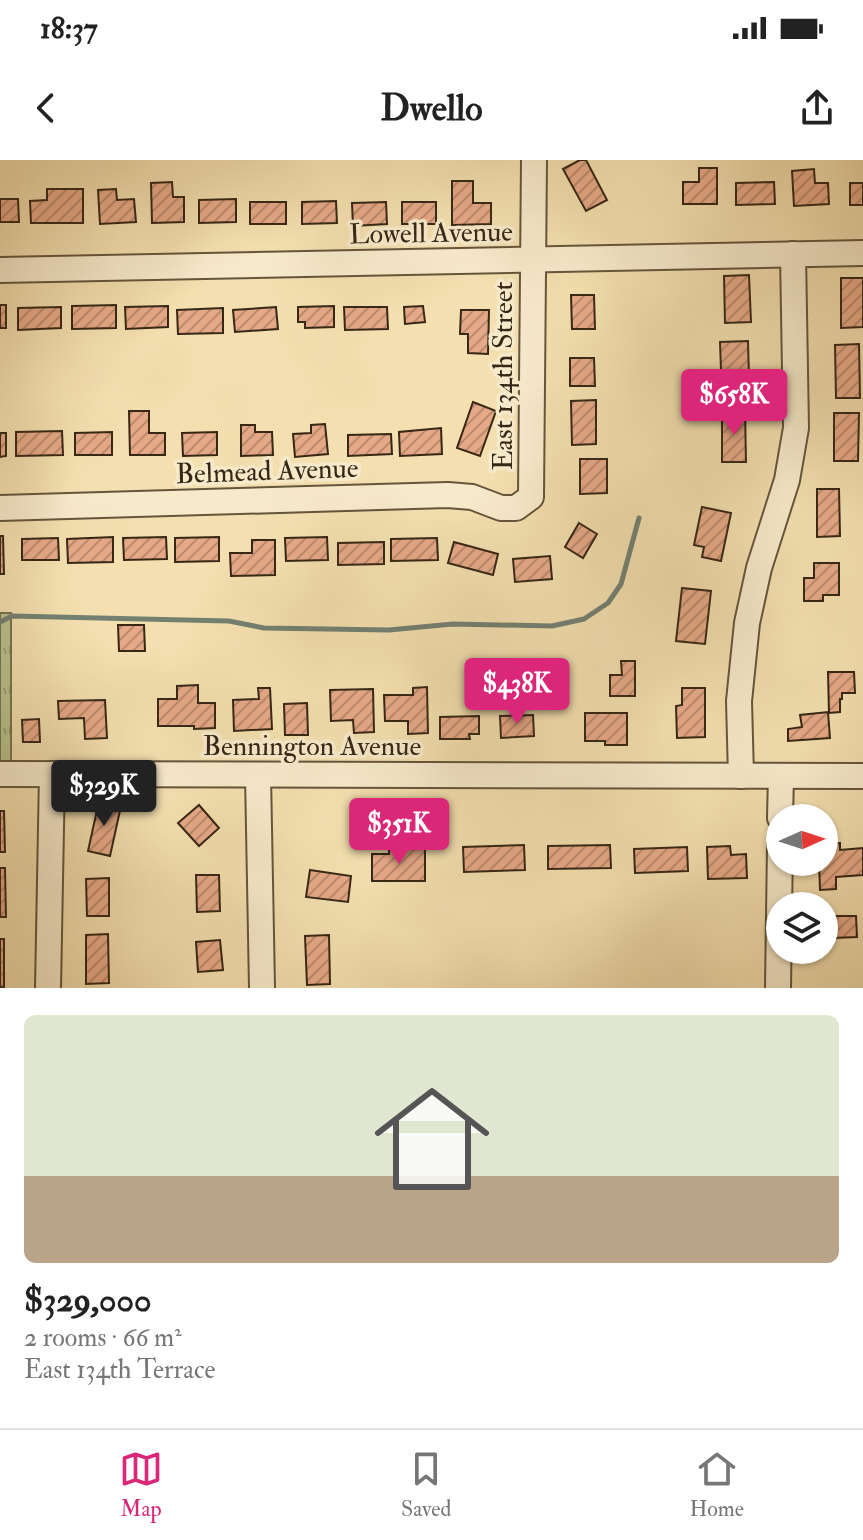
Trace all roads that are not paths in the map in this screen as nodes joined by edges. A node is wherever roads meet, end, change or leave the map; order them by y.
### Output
1 (534, 160) edge
2 (863, 253) edge
3 (793, 254) junction
4 (533, 259) junction
5 (0, 270) edge
6 (531, 497) joint
7 (0, 508) edge
8 (0, 774) edge
9 (52, 774) junction
10 (258, 775) junction
11 (741, 776) junction
12 (781, 776) junction
13 (863, 776) edge
14 (780, 804) edge
15 (780, 876) edge
16 (48, 988) edge
17 (262, 988) edge
18 (778, 988) edge

1 - 4 street, East 134th Street
2 - 3 street, Lowell Avenue
3 - 4 street, Lowell Avenue
3 - 11 street
4 - 5 street, Lowell Avenue
4 - 6 street, East 134th Street
6 - 7 street, Belmead Avenue
8 - 9 street, Bennington Avenue
9 - 10 street, Bennington Avenue
9 - 16 street
10 - 11 street, Bennington Avenue
10 - 17 street
11 - 12 street, Bennington Avenue
12 - 13 street, Bennington Avenue
12 - 14 street
15 - 18 street

